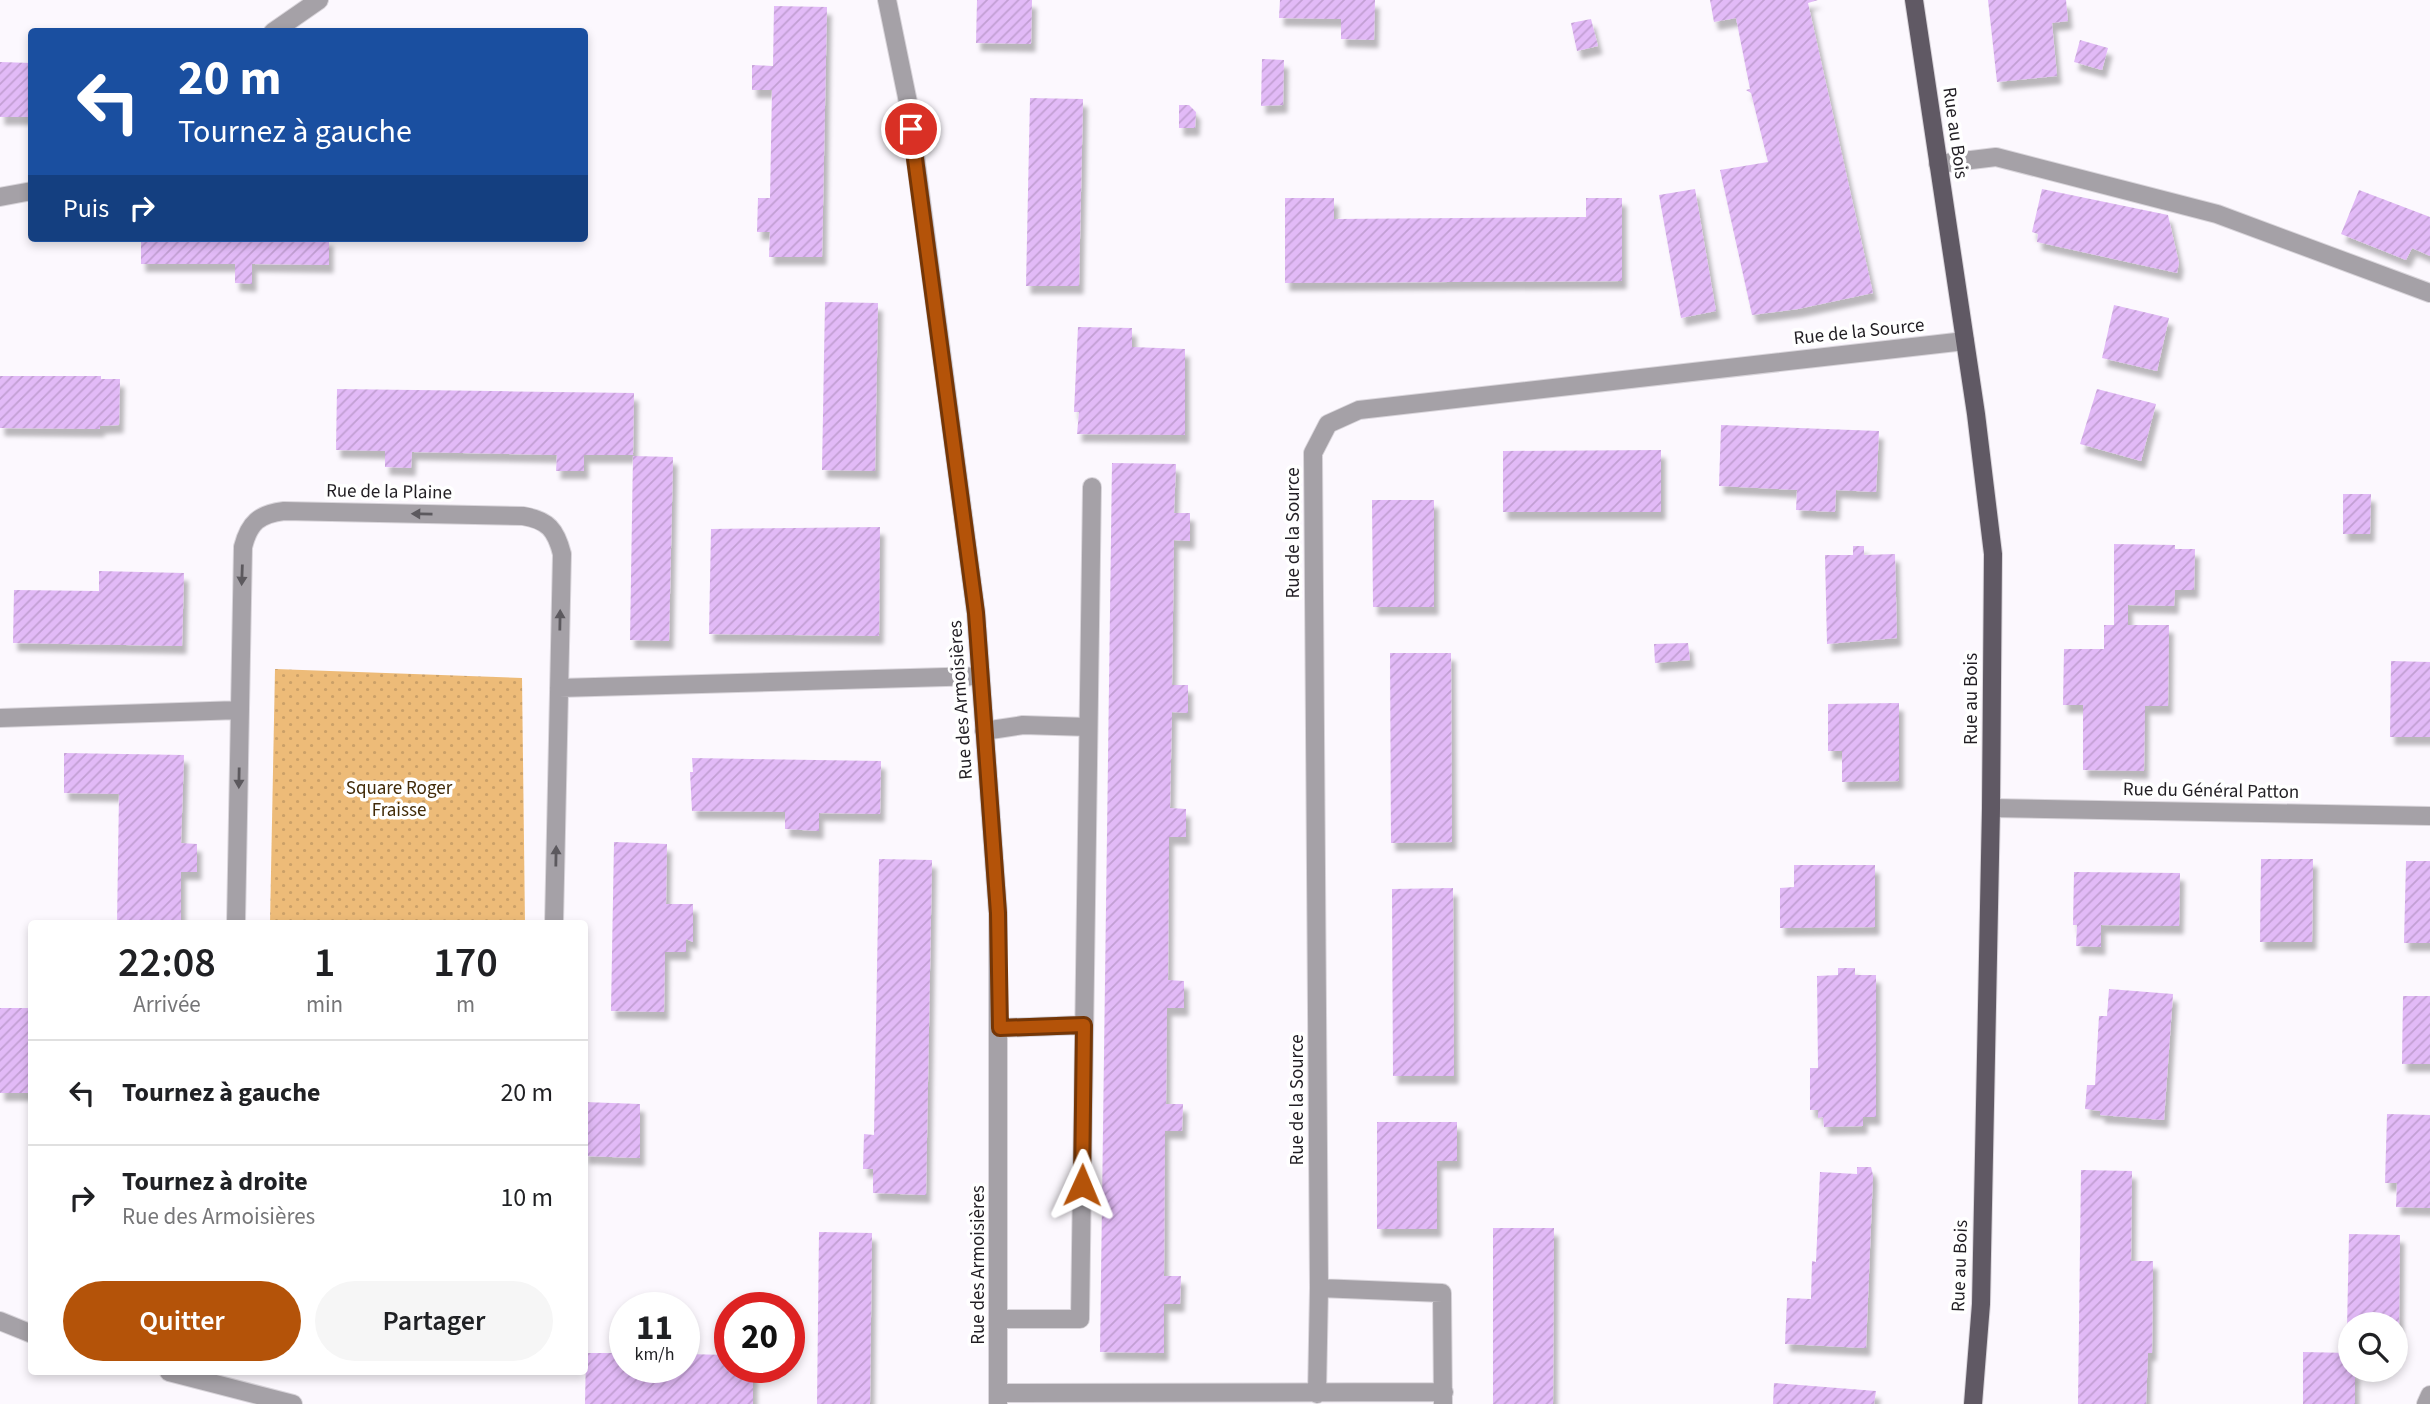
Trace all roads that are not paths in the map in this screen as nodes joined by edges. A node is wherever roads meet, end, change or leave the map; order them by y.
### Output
1 (318, 0) edge
2 (887, 0) edge
3 (1914, 0) edge
4 (279, 28) edge
5 (1938, 164) junction
6 (28, 192) edge
7 (0, 197) edge
8 (2430, 293) edge
9 (1965, 341) junction
10 (1091, 487) dead end
11 (980, 676) junction
12 (559, 688) junction
13 (240, 710) junction
14 (0, 718) edge
15 (1088, 727) junction
16 (984, 732) junction
17 (1991, 807) junction
18 (2430, 816) edge
19 (236, 920) edge
20 (554, 920) edge
21 (1084, 1025) junction
22 (1000, 1028) junction
23 (1319, 1288) junction
24 (999, 1319) junction
25 (0, 1321) edge
26 (28, 1332) edge
27 (181, 1375) edge
28 (1317, 1394) junction
29 (2430, 1395) edge
30 (1444, 1398) edge
31 (998, 1399) edge
32 (293, 1404) edge
33 (1973, 1404) edge
34 (2426, 1404) edge

1 - 4 street
2 - 11 street, Rue des Armoisières
3 - 5 main road, Rue au Bois
5 - 8 street
5 - 9 main road, Rue au Bois
6 - 7 street
9 - 17 main road, Rue au Bois
9 - 23 street, Rue de la Source
10 - 15 street
11 - 12 street
11 - 16 street, Rue des Armoisières
12 -> 13 street, Rue de la Plaine
20 -> 12 street, Rue de la Plaine
13 - 14 street
13 -> 19 street, Rue de la Plaine
15 - 16 street
15 - 21 street
16 - 22 street, Rue des Armoisières
17 - 18 street, Rue du Général Patton
17 - 33 main road, Rue au Bois
21 - 22 street
21 - 24 street
22 - 24 street, Rue des Armoisières
23 - 28 street, Rue de la Source
23 - 30 street
24 - 31 street, Rue des Armoisières
25 - 26 street
27 - 32 street
28 - 30 street
28 - 31 street
29 - 34 street

